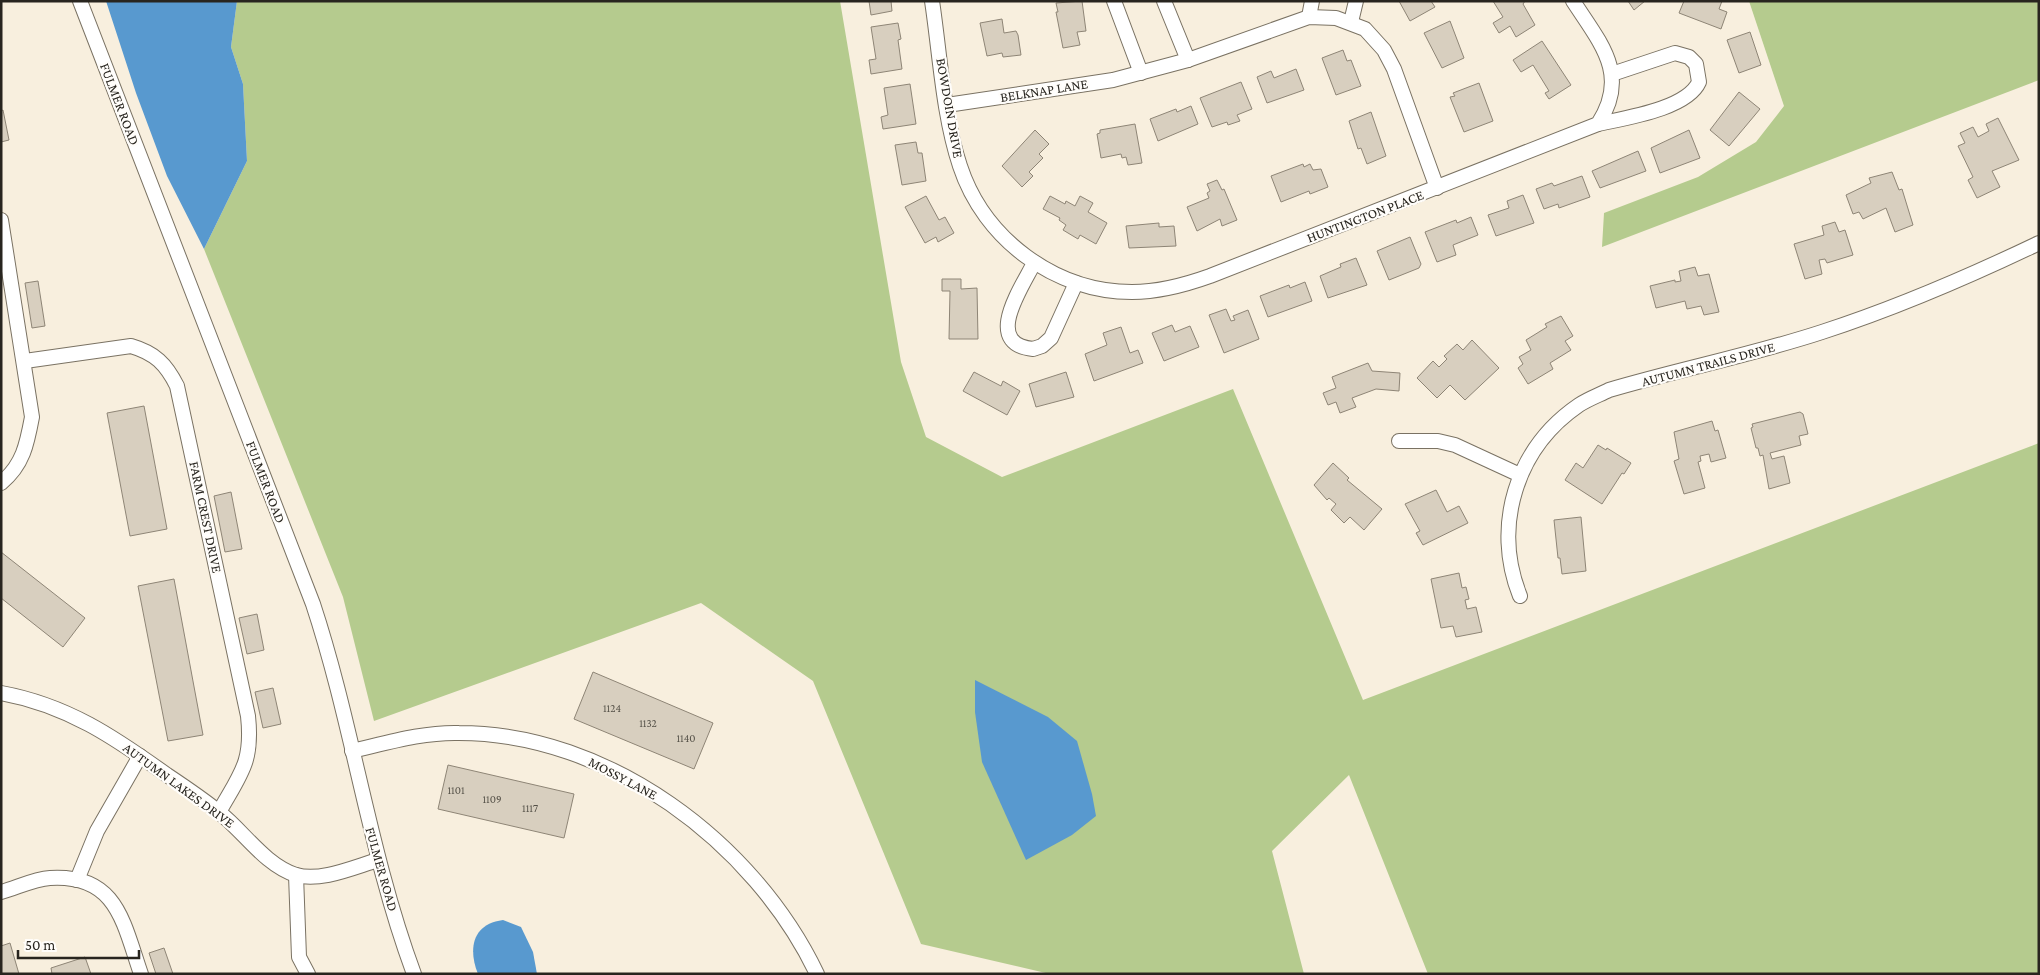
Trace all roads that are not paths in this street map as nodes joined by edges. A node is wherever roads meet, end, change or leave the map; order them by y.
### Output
1 (80, 1) edge
2 (932, 1) edge
3 (1114, 1) edge
4 (1164, 1) edge
5 (1312, 1) edge
6 (1356, 1) edge
7 (1573, 1) edge
8 (1309, 16) junction
9 (1351, 22) junction
10 (1188, 60) junction
11 (1141, 73) junction
12 (1612, 74) junction
13 (947, 105) junction
14 (1598, 124) junction
15 (1437, 188) junction
16 (1, 220) edge
17 (2039, 243) edge
18 (1023, 254) joint
19 (1034, 263) junction
20 (1076, 283) junction
21 (24, 361) junction
22 (1399, 440) dead end
23 (1520, 475) junction
24 (1, 483) edge
25 (1520, 596) dead end
26 (1, 693) edge
27 (352, 751) junction
28 (140, 756) junction
29 (219, 812) junction
30 (378, 860) junction
31 (296, 875) junction
32 (77, 880) junction
33 (1, 892) edge
34 (141, 974) edge
35 (308, 974) edge
36 (414, 974) edge
37 (817, 974) edge

1 - 27 street, FULMER ROAD
2 - 13 street, BOWDOIN DRIVE
3 - 11 street
4 - 10 street
5 - 8 street
6 - 9 street
7 - 12 street
8 - 9 street, BELKNAP LANE
8 - 10 street, BELKNAP LANE
9 - 15 street, BELKNAP LANE
10 - 11 street, BELKNAP LANE
11 - 13 street, BELKNAP LANE
12 - 14 street
12 - 14 street, HUNTINGTON PLACE
13 - 18 street, BOWDOIN DRIVE
14 - 15 street, HUNTINGTON PLACE
15 - 20 street, HUNTINGTON PLACE
16 - 21 street
17 - 23 street, AUTUMN TRAILS DRIVE
18 - 19 street, HUNTINGTON PLACE
19 - 20 street, HUNTINGTON PLACE
19 - 20 street
21 - 24 street
21 - 29 street, FARM CREST DRIVE
22 - 23 street
23 - 25 street, AUTUMN TRAILS DRIVE
26 - 28 street, AUTUMN LAKES DRIVE
27 - 30 street, FULMER ROAD
27 - 37 street, MOSSY LANE
28 - 29 street, AUTUMN LAKES DRIVE
28 - 32 street
29 - 31 street, AUTUMN LAKES DRIVE
30 - 31 street, AUTUMN LAKES DRIVE
30 - 36 street, FULMER ROAD
31 - 35 street
32 - 33 street
32 - 34 street

